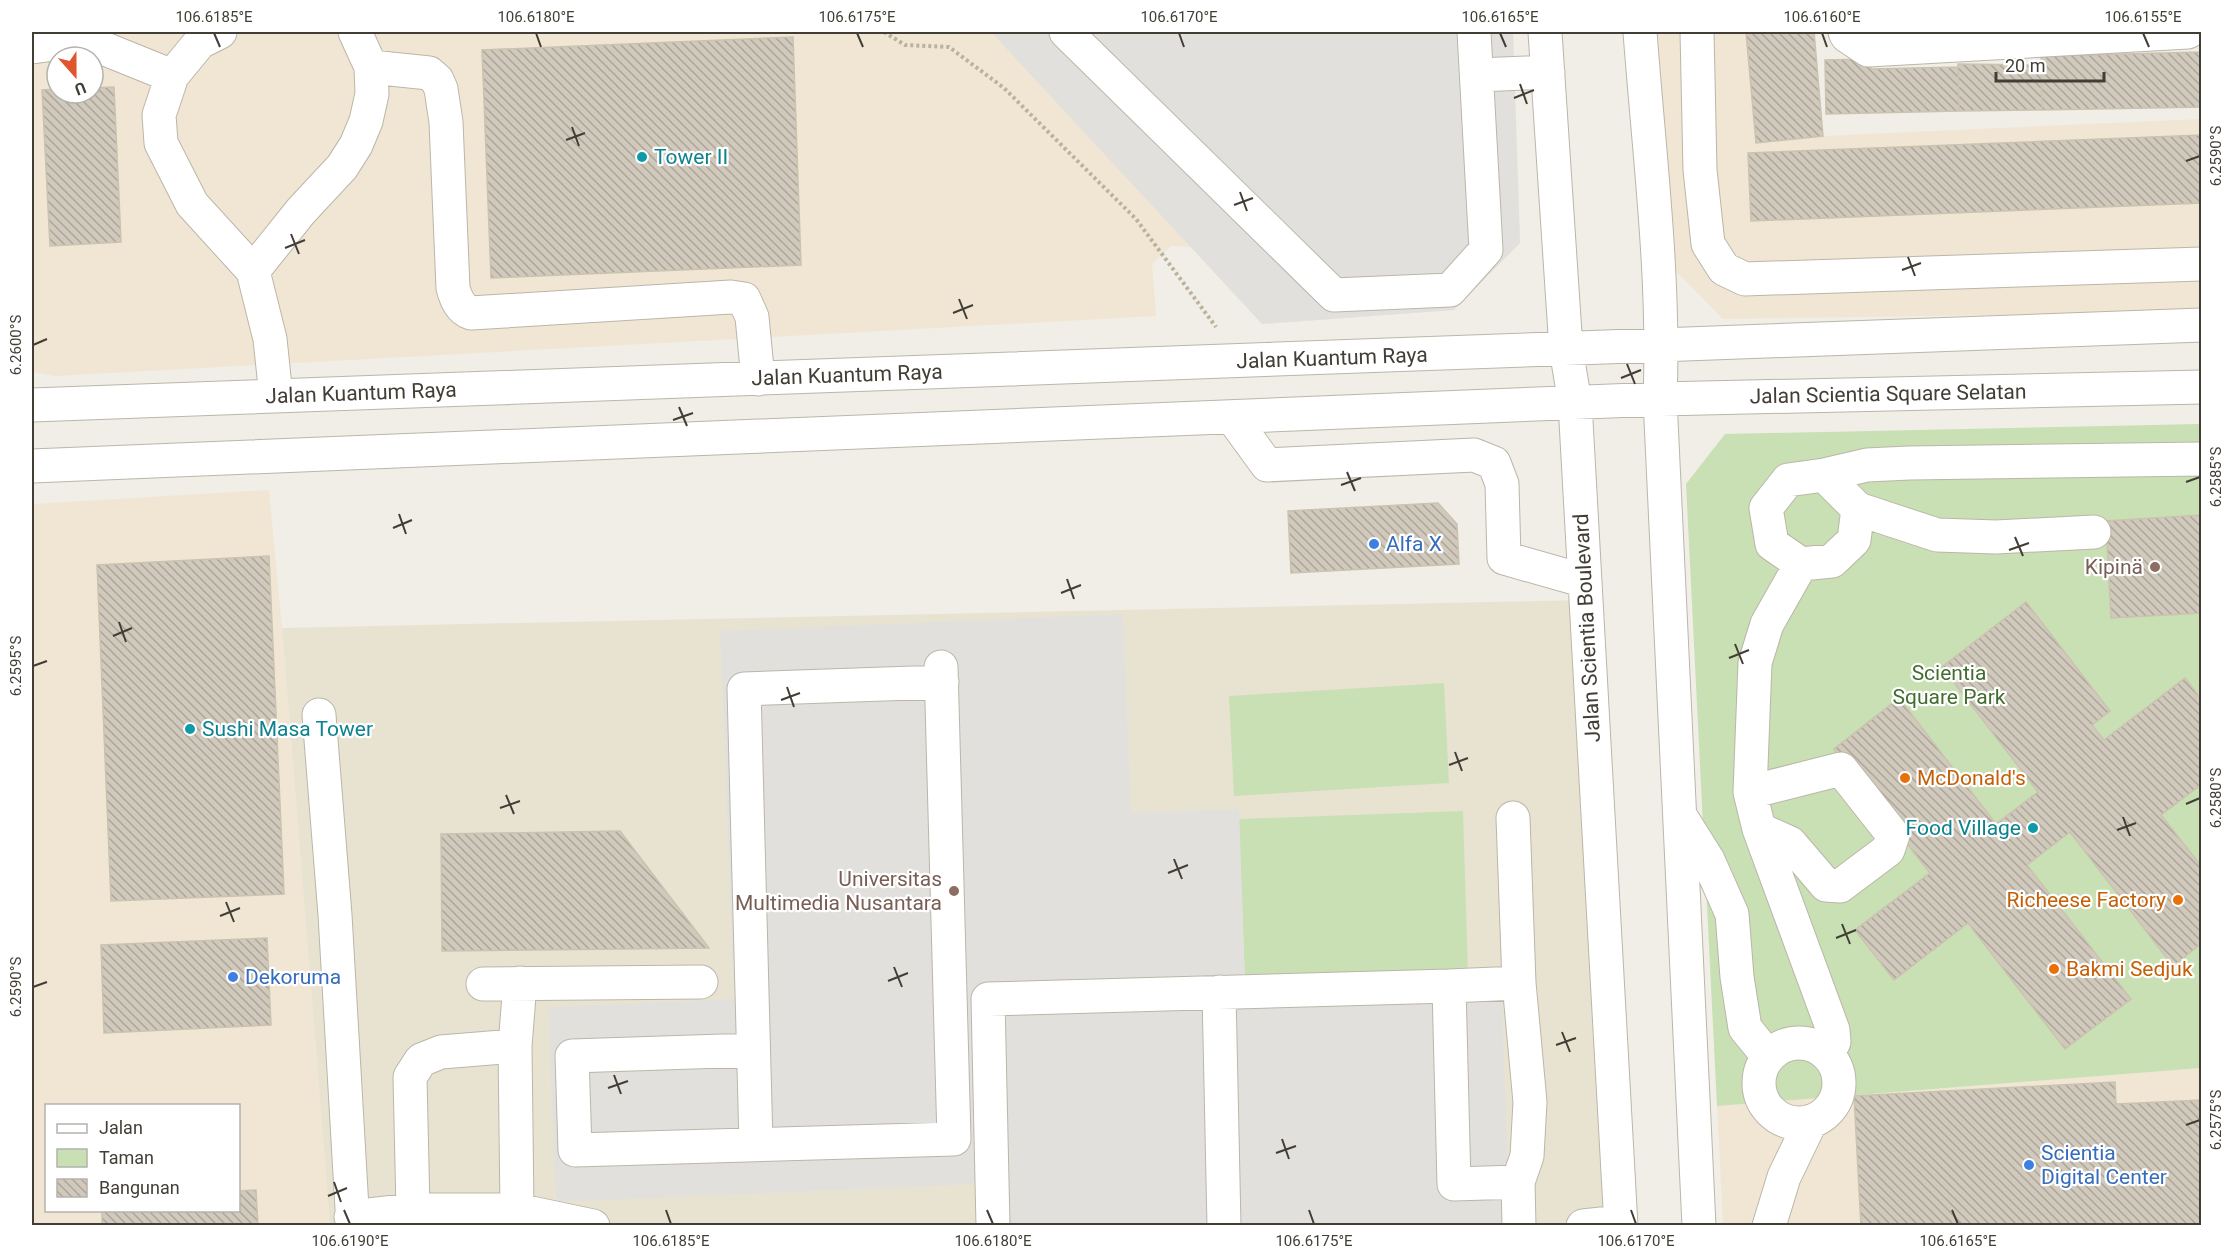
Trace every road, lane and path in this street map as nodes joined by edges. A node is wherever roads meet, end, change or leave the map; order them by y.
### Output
1 (220, 32) edge
2 (355, 32) edge
3 (884, 32) edge
4 (1066, 32) edge
5 (1474, 32) edge
6 (1545, 32) edge
7 (1640, 32) edge
8 (1697, 32) edge
9 (2188, 32) edge
10 (82, 36) edge
11 (1857, 41) edge
12 (32, 46) edge
13 (371, 67) junction
14 (1548, 72) junction
15 (1476, 75) junction
16 (172, 76) junction
17 (2202, 264) edge
18 (254, 271) junction
19 (2202, 325) edge
20 (1662, 345) junction
21 (1566, 349) junction
22 (1241, 361) junction
23 (758, 379) junction
24 (2202, 387) edge
25 (276, 396) junction
26 (1660, 399) junction
27 (1575, 403) junction
28 (32, 405) edge
29 (1232, 417) junction
30 (2202, 459) edge
31 (32, 466) edge
32 (1824, 475) junction
33 (1858, 510) junction
34 (2094, 532) dead end
35 (1802, 564) junction
36 (1585, 581) junction
37 (319, 715) dead end
38 (1750, 792) junction
39 (1680, 816) junction
40 (1513, 818) dead end
41 (1759, 829) junction
42 (700, 982) dead end
43 (520, 983) junction
44 (1519, 983) junction
45 (483, 984) dead end
46 (1449, 986) junction
47 (1219, 992) junction
48 (989, 1043) junction
49 (951, 1044) junction
50 (515, 1046) junction
51 (753, 1050) junction
52 (1827, 1054) junction
53 (1768, 1056) junction
54 (1811, 1121) junction
55 (756, 1144) junction
56 (1518, 1182) junction
57 (413, 1210) junction
58 (518, 1210) junction
59 (352, 1221) edge
60 (1621, 1224) edge
61 (593, 1226) edge
62 (993, 1226) edge
63 (1224, 1226) edge
64 (1519, 1226) edge
65 (1583, 1226) edge
66 (1699, 1226) edge
67 (1769, 1226) edge

1 - 16 street
2 - 13 street
3 - 22 path
4 - 15 street
5 - 15 street
6 - 14 street, Jalan Scientia Boulevard
7 - 20 street
8 - 17 street
9 - 11 street
10 - 12 street
10 - 16 street
13 - 18 street
13 - 23 street
14 - 15 street
14 - 21 street, Jalan Scientia Boulevard
16 - 18 street
18 - 25 street
19 - 20 street
20 - 21 street, Jalan Kuantum Raya
20 - 26 street
21 - 22 street, Jalan Kuantum Raya
21 - 27 street, Jalan Scientia Boulevard
22 - 23 street, Jalan Kuantum Raya
23 - 25 street, Jalan Kuantum Raya
24 - 26 street, Jalan Scientia Square Selatan
25 - 28 street, Jalan Kuantum Raya
26 - 27 street, Jalan Scientia Square Selatan
26 - 39 street
27 - 29 street
27 - 36 street, Jalan Scientia Boulevard
29 - 31 street
29 - 36 street
30 - 32 street
32 - 33 street
32 - 35 street
33 - 34 street
33 - 35 street
35 - 38 street
36 - 60 street, Jalan Scientia Boulevard
37 - 59 street
38 - 41 street
38 - 41 street
39 - 53 street
39 - 66 street
40 - 44 street
41 - 52 street
42 - 43 street
43 - 45 street
43 - 50 street
44 - 46 street
44 - 56 street
46 - 47 street
46 - 56 street
47 - 48 street
47 - 63 street
48 - 49 street
48 - 62 street
49 - 51 street
49 - 55 street
50 - 57 street
50 - 58 street
51 - 55 street
51 - 55 street
52 - 53 street
52 - 54 street
53 - 54 street
54 - 67 street
56 - 64 street
57 - 58 street
57 - 59 street
58 - 61 street
60 - 65 street

